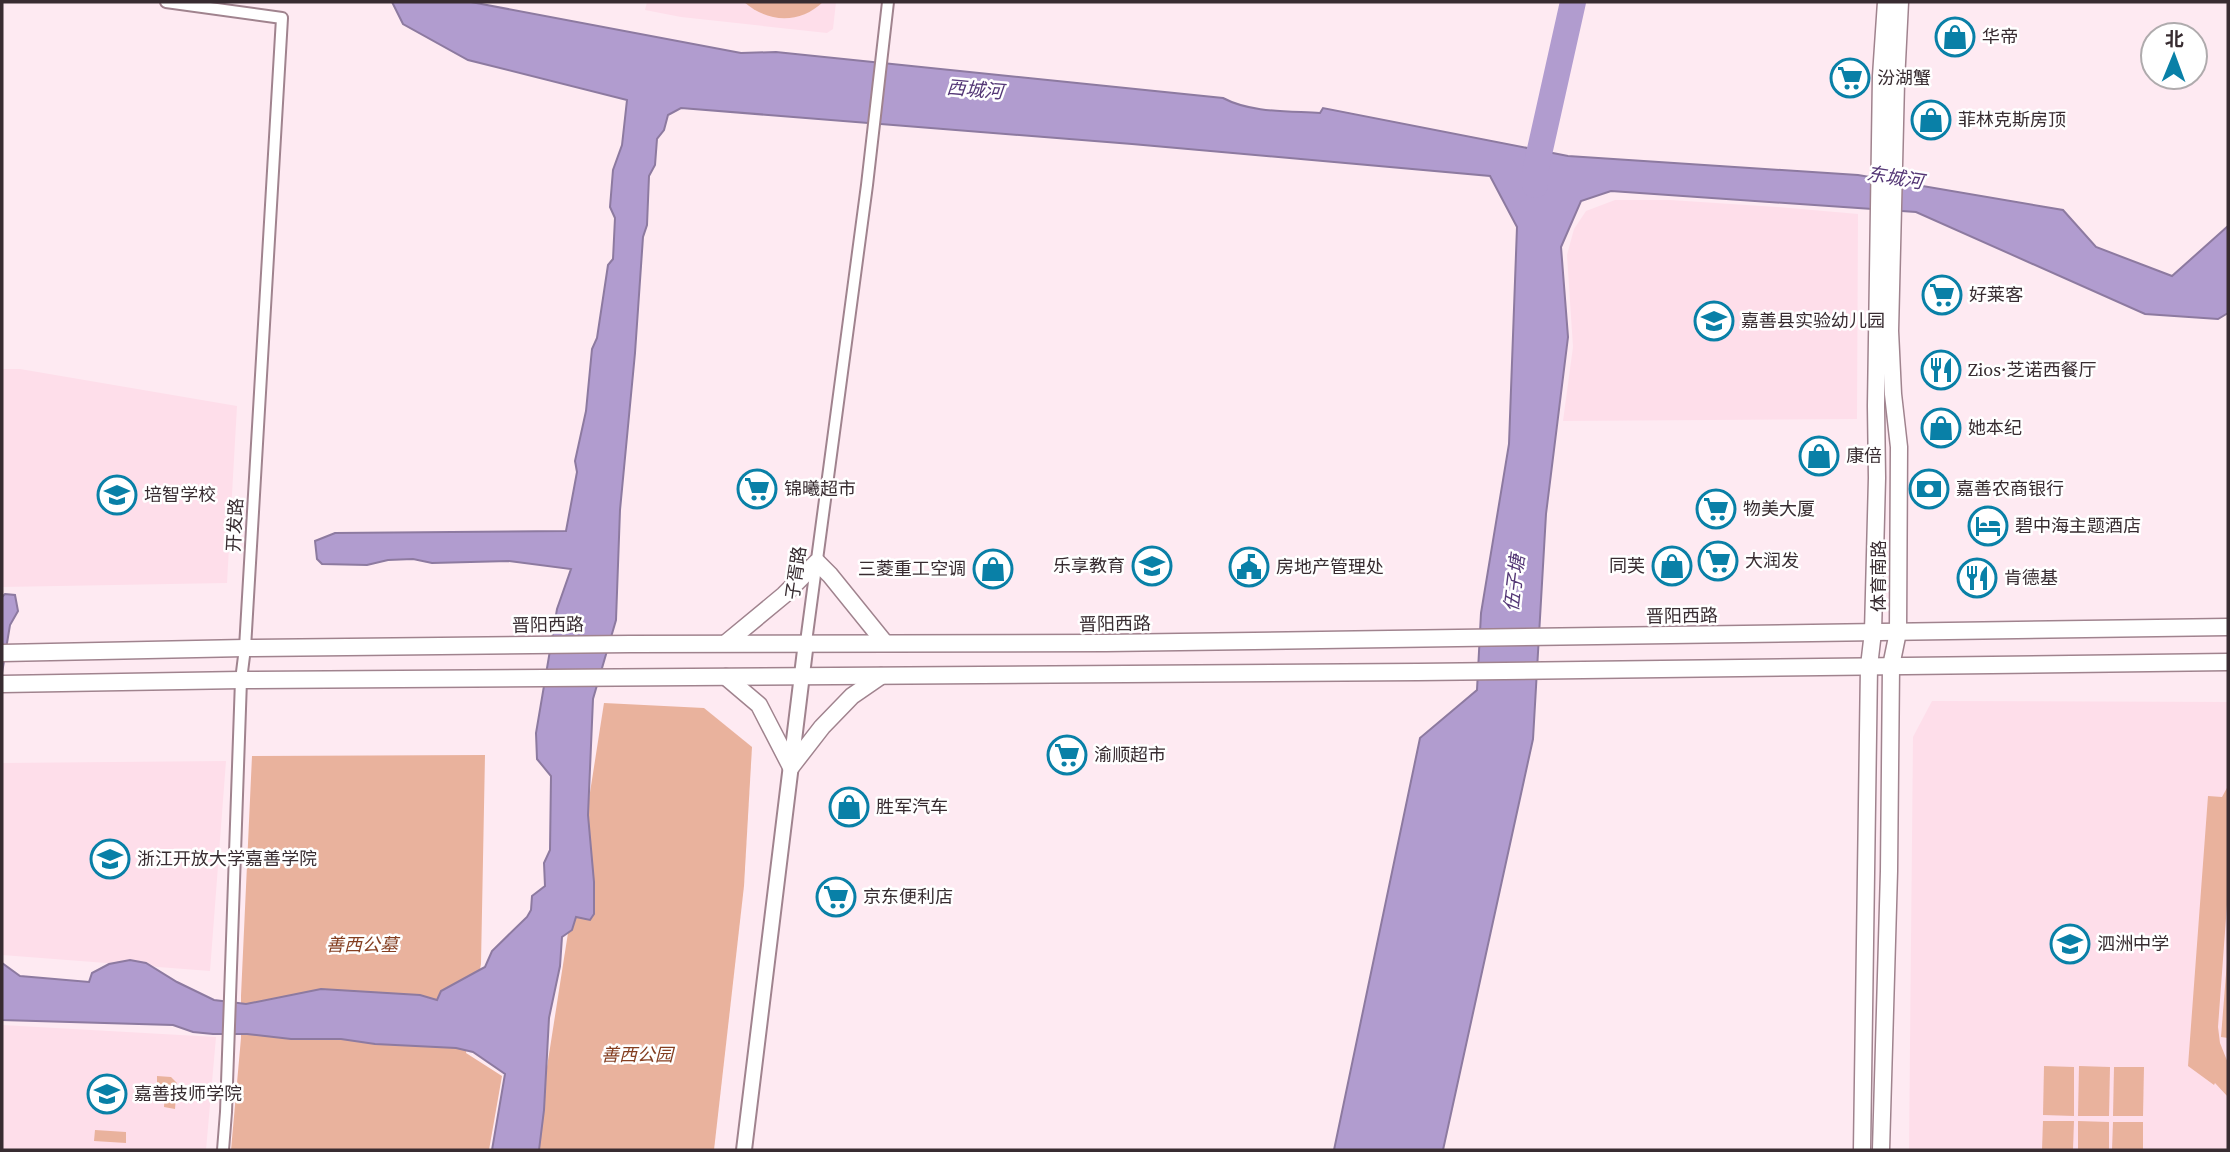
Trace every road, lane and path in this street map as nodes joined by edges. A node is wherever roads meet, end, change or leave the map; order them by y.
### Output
1 (166, 2) edge
2 (888, 2) edge
3 (1886, 2) edge
4 (1900, 2) edge
5 (1887, 143) junction
6 (1885, 258) junction
7 (817, 562) junction
8 (2228, 627) edge
9 (1873, 632) junction
10 (1898, 632) junction
11 (806, 642) junction
12 (726, 643) junction
13 (885, 643) junction
14 (245, 648) junction
15 (2, 653) edge
16 (2228, 662) edge
17 (1869, 666) junction
18 (1891, 666) junction
19 (802, 676) junction
20 (881, 676) junction
21 (726, 677) junction
22 (240, 680) junction
23 (10, 684) edge
24 (791, 767) junction
25 (223, 1150) edge
26 (744, 1150) edge
27 (1862, 1150) edge
28 (1881, 1150) edge

1 - 14 street, 开发路
2 - 7 street, 子胥路
3 - 5 main road, 体育南路
4 - 5 main road, 体育南路
5 - 6 main road, 体育南路
6 - 9 main road, 体育南路
6 - 10 main road, 体育南路
7 - 11 street, 子胥路
7 - 12 main road
7 - 13 main road
8 - 10 main road, 晋阳西路
9 - 10 main road, 晋阳西路
9 - 13 main road, 晋阳西路
9 - 17 main road, 体育南路
10 - 18 main road, 体育南路
11 - 12 main road, 晋阳西路
11 - 13 main road, 晋阳西路
11 - 19 street, 子胥路
12 - 14 main road, 晋阳西路
14 - 15 main road, 晋阳西路
14 - 22 street, 开发路
16 - 18 main road
17 - 18 main road
17 - 20 main road
17 - 27 main road, 体育南路
18 - 28 main road, 体育南路
19 - 20 main road
19 - 21 main road
19 - 24 street, 子胥路
20 - 24 main road
21 - 22 main road
21 - 24 main road
22 - 23 main road
22 - 25 street, 开发路
24 - 26 street, 子胥路

